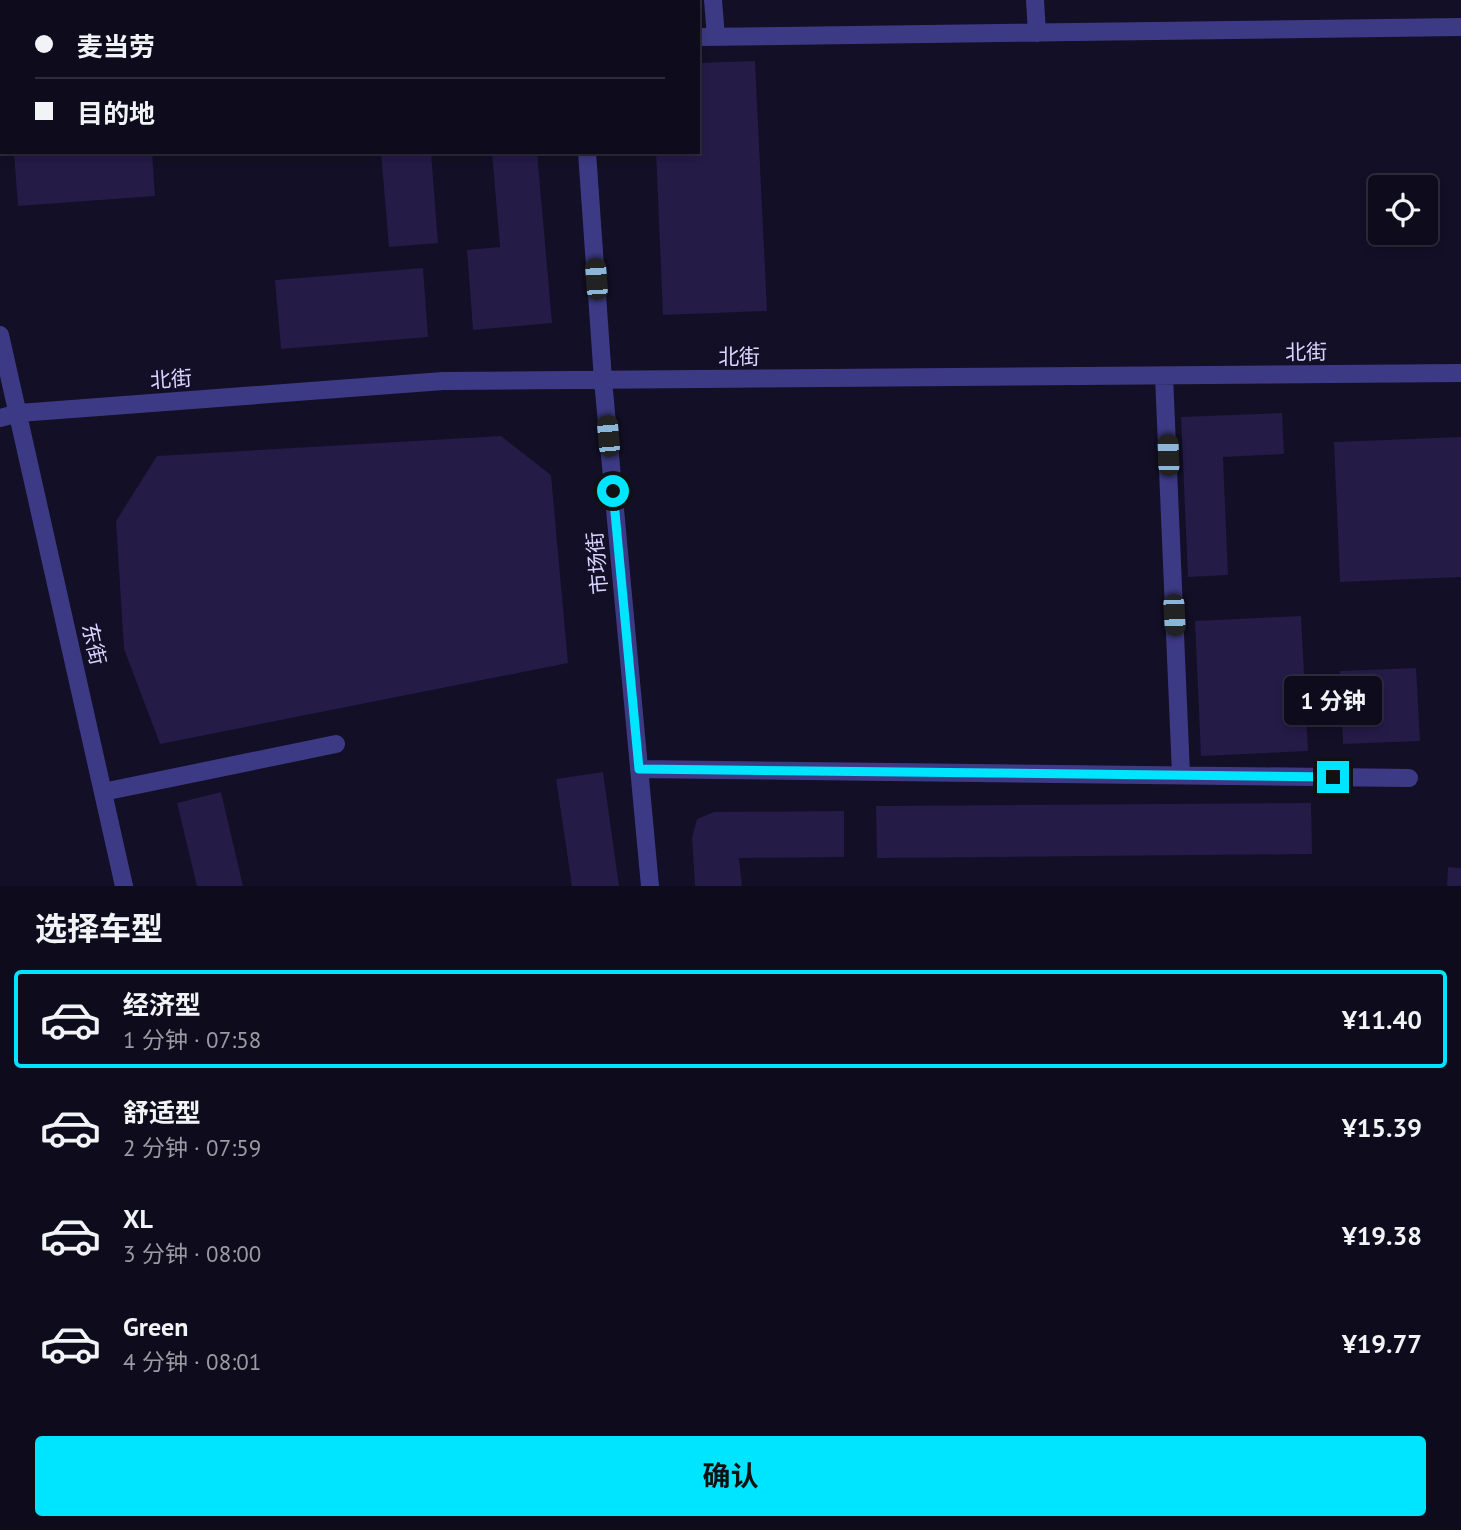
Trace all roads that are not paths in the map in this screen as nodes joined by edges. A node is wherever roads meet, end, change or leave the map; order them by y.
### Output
1 (713, 0) edge
2 (1035, 0) edge
3 (1461, 27) edge
4 (1037, 33) junction
5 (707, 37) edge
6 (587, 154) edge
7 (0, 335) edge
8 (1461, 373) edge
9 (1164, 376) junction
10 (603, 380) junction
11 (19, 413) junction
12 (0, 418) edge
13 (336, 744) dead end
14 (639, 769) junction
15 (1181, 774) junction
16 (1409, 778) dead end
17 (103, 792) junction
18 (124, 886) edge
19 (650, 886) edge

1 - 5 street
2 - 4 street
3 - 4 street
4 - 5 street
6 - 10 street, 市场街
7 - 11 street, 东街
8 - 9 street, 北街
9 - 10 street, 北街
9 - 15 street
10 - 11 street, 北街
10 - 14 street, 市场街
11 - 12 street, 北街
11 - 17 street, 东街
13 - 17 street
14 - 15 street
14 - 19 street, 市场街
15 - 16 street
17 - 18 street, 东街

